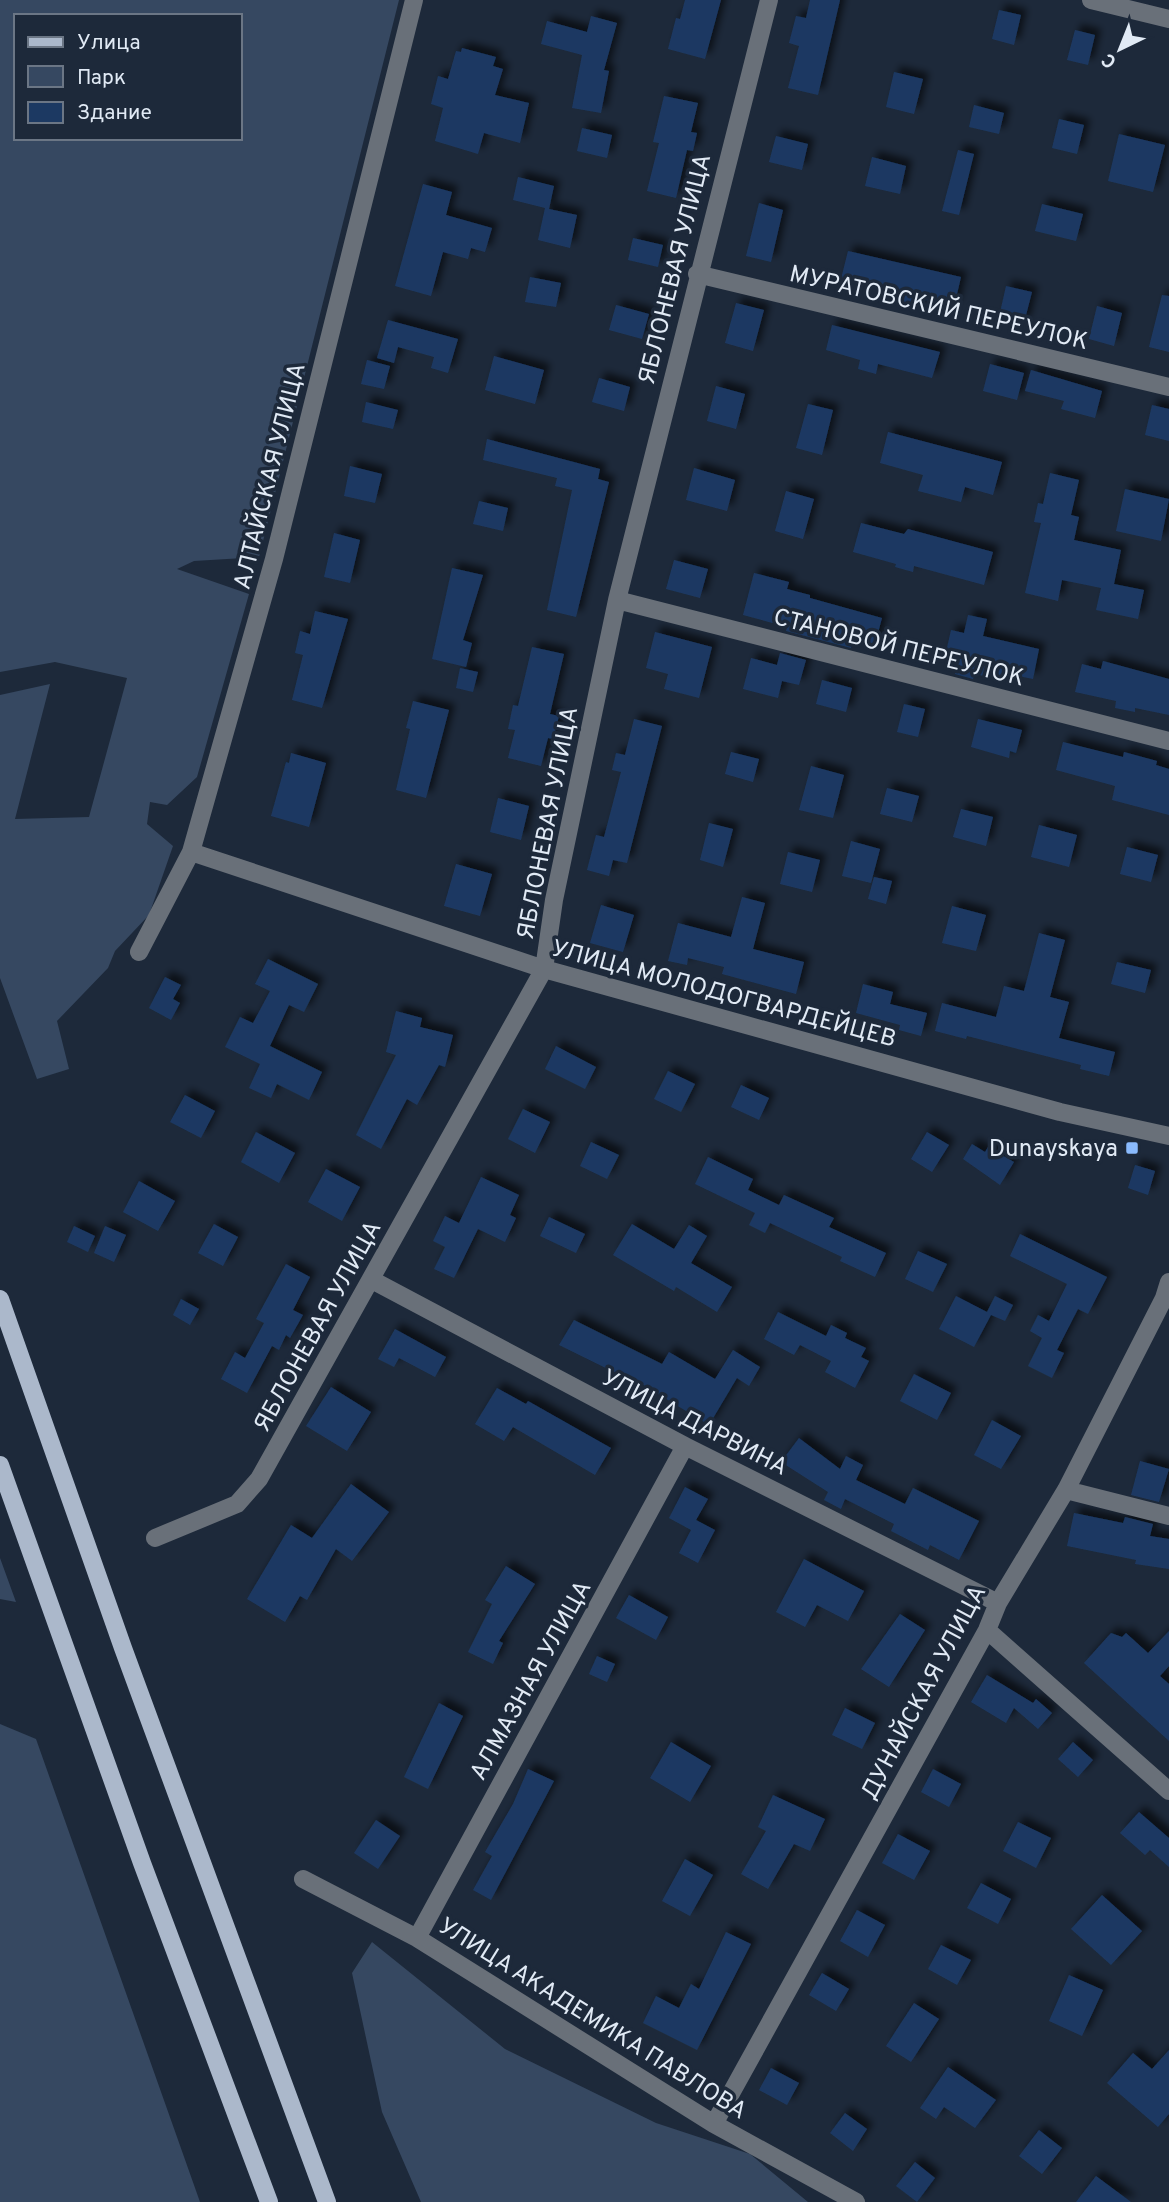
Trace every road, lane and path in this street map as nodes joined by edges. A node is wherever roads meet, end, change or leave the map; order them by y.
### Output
1 (414, 0) edge
2 (769, 0) edge
3 (1091, 0) edge
4 (1169, 19) edge
5 (697, 274) junction
6 (1169, 387) edge
7 (617, 600) junction
8 (1169, 741) edge
9 (191, 852) junction
10 (139, 953) dead end
11 (544, 969) junction
12 (1169, 1136) edge
13 (372, 1280) junction
14 (1169, 1282) edge
15 (0, 1298) edge
16 (685, 1446) junction
17 (0, 1465) edge
18 (1066, 1490) junction
19 (1169, 1516) edge
20 (155, 1538) dead end
21 (998, 1603) junction
22 (987, 1630) junction
23 (1169, 1791) edge
24 (303, 1879) dead end
25 (417, 1938) junction
26 (714, 2123) junction
27 (269, 2202) edge
28 (327, 2202) edge
29 (856, 2202) edge

1 - 9 street, АЛТАЙСКАЯ УЛИЦА
2 - 5 street, ЯБЛОНЕВАЯ УЛИЦА
3 - 4 street
5 - 6 street, МУРАТОВСКИЙ ПЕРЕУЛОК
5 - 7 street, ЯБЛОНЕВАЯ УЛИЦА
7 - 8 street, СТАНОВОЙ ПЕРЕУЛОК
7 - 11 street, ЯБЛОНЕВАЯ УЛИЦА
9 - 10 street, АЛТАЙСКАЯ УЛИЦА
9 - 11 street, УЛИЦА МОЛОДОГВАРДЕЙЦЕВ
11 - 12 street, УЛИЦА МОЛОДОГВАРДЕЙЦЕВ
11 - 13 street, ЯБЛОНЕВАЯ УЛИЦА
13 - 16 street, УЛИЦА ДАРВИНА
13 - 20 street, ЯБЛОНЕВАЯ УЛИЦА
14 - 18 street, ДУНАЙСКАЯ УЛИЦА
15 - 28 main road
16 - 21 street, УЛИЦА ДАРВИНА
16 - 25 street, АЛМАЗНАЯ УЛИЦА
17 - 27 main road
18 - 19 street
18 - 21 street, ДУНАЙСКАЯ УЛИЦА
21 - 22 street, ДУНАЙСКАЯ УЛИЦА
22 - 23 street
22 - 26 street, ДУНАЙСКАЯ УЛИЦА
24 - 25 street, УЛИЦА АКАДЕМИКА ПАВЛОВА
25 - 26 street, УЛИЦА АКАДЕМИКА ПАВЛОВА
26 - 29 street, УЛИЦА АКАДЕМИКА ПАВЛОВА

